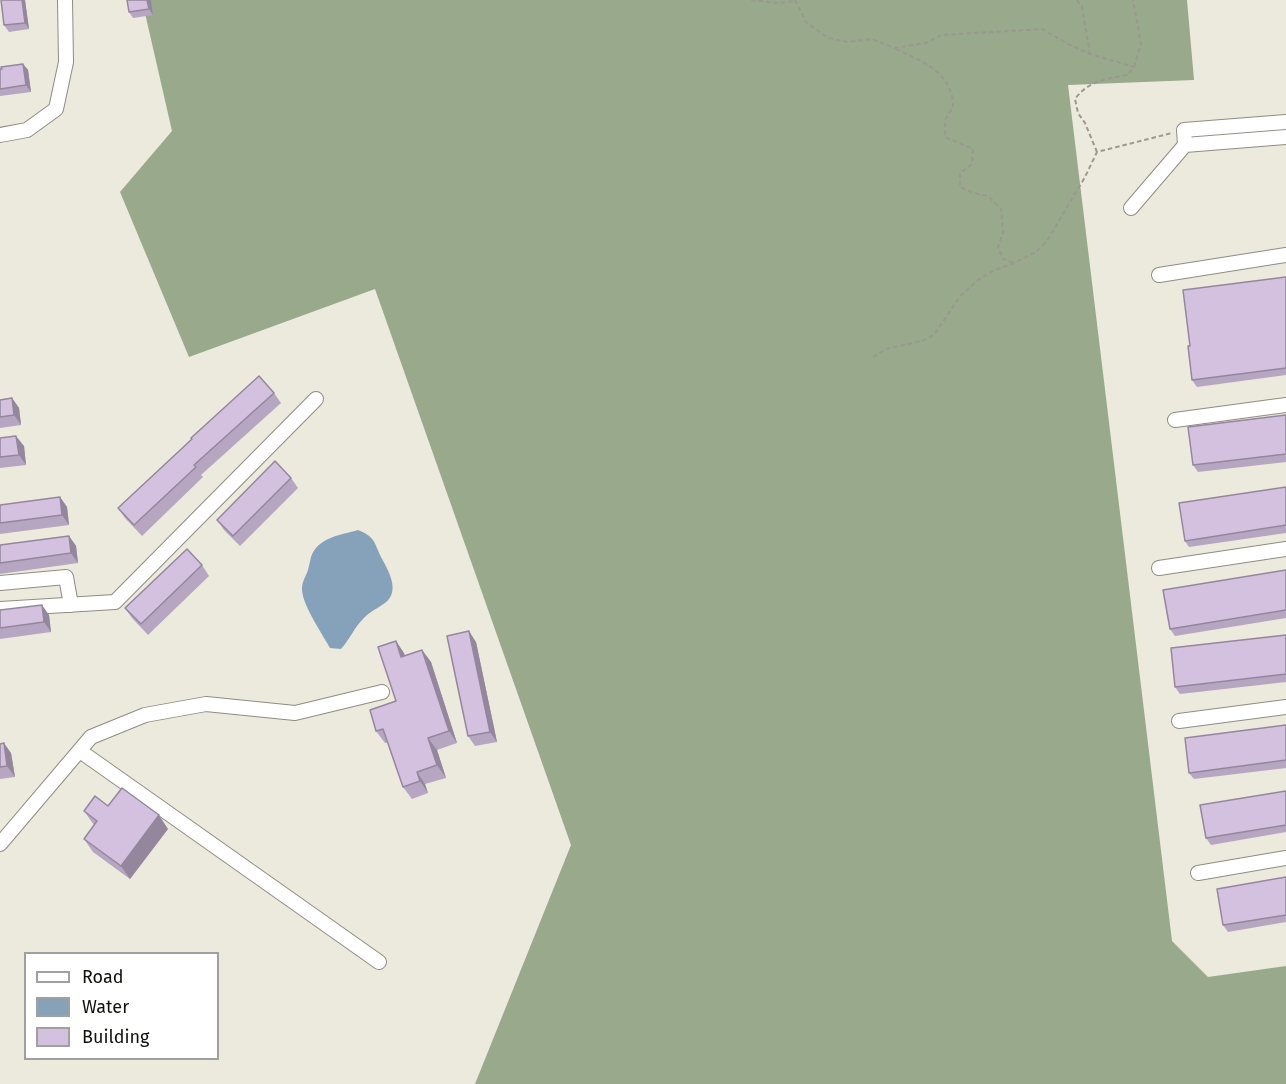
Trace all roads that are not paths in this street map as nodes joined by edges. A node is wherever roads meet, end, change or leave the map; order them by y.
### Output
1 (65, 0) edge
2 (1286, 122) edge
3 (0, 135) edge
4 (1286, 137) edge
5 (1185, 145) junction
6 (1131, 208) dead end
7 (1286, 255) edge
8 (1159, 275) dead end
9 (316, 399) dead end
10 (1286, 405) edge
11 (1175, 420) dead end
12 (1286, 549) edge
13 (1159, 568) dead end
14 (0, 583) edge
15 (71, 605) junction
16 (0, 609) edge
17 (382, 692) dead end
18 (1286, 707) edge
19 (1179, 721) dead end
20 (80, 751) junction
21 (0, 844) edge
22 (1286, 858) edge
23 (1198, 873) dead end
24 (379, 962) dead end

1 - 3 street
2 - 5 street
4 - 5 street
5 - 6 street
7 - 8 street
9 - 15 street
10 - 11 street
12 - 13 street
14 - 15 street
15 - 16 street
17 - 20 street
18 - 19 street
20 - 21 street
20 - 24 street
22 - 23 street

